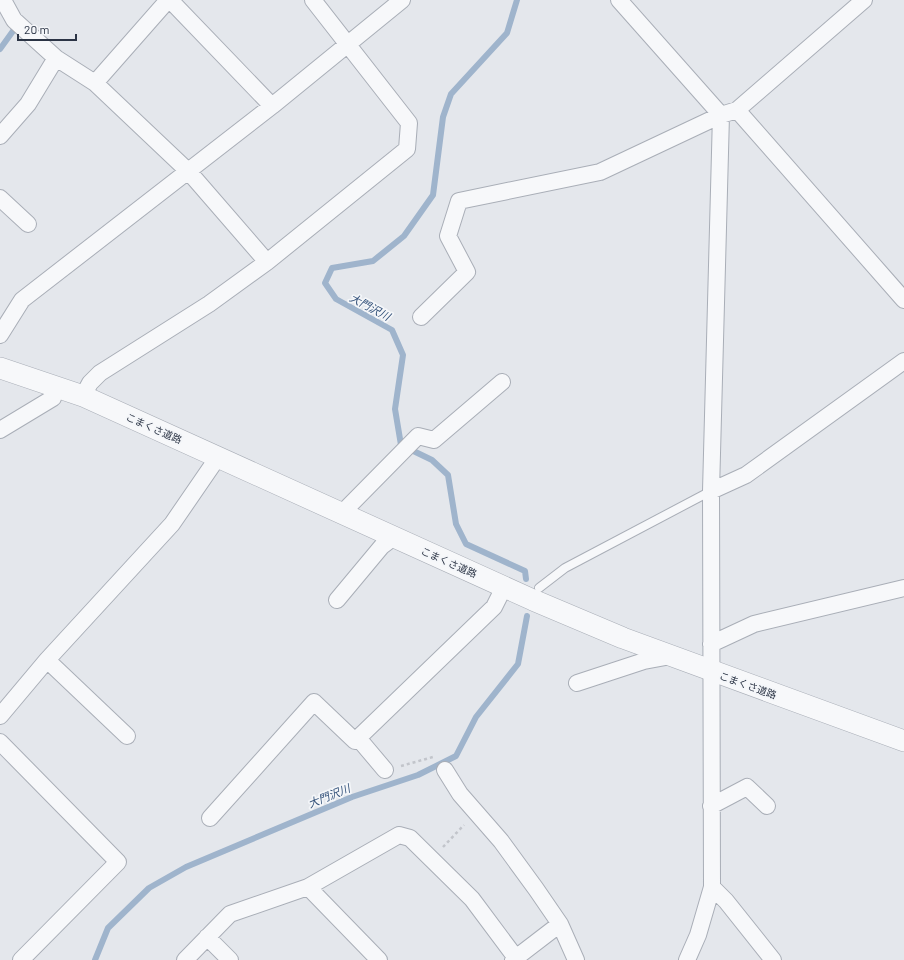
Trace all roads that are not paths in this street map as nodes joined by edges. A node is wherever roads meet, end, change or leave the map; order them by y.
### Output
1 (3, 0) edge
2 (169, 0) edge
3 (313, 0) edge
4 (402, 0) edge
5 (619, 0) edge
6 (864, 0) edge
7 (349, 44) junction
8 (56, 58) junction
9 (95, 83) junction
10 (272, 106) junction
11 (737, 110) junction
12 (721, 115) junction
13 (0, 136) edge
14 (188, 172) junction
15 (0, 198) edge
16 (28, 224) dead end
17 (267, 262) junction
18 (904, 300) edge
19 (421, 317) dead end
20 (0, 335) edge
21 (904, 361) edge
22 (0, 368) edge
23 (502, 382) dead end
24 (83, 396) junction
25 (53, 398) dead end
26 (0, 430) edge
27 (218, 457) junction
28 (711, 491) junction
29 (342, 513) junction
30 (394, 537) junction
31 (504, 587) junction
32 (540, 588) dead end
33 (904, 588) edge
34 (337, 600) dead end
35 (711, 644) junction
36 (671, 656) junction
37 (47, 660) junction
38 (712, 671) junction
39 (577, 684) dead end
40 (0, 716) edge
41 (127, 736) dead end
42 (358, 738) junction
43 (904, 741) edge
44 (0, 742) edge
45 (385, 770) road end
46 (445, 770) road end
47 (711, 806) junction
48 (767, 806) dead end
49 (210, 818) dead end
50 (308, 887) junction
51 (712, 887) junction
52 (560, 924) junction
53 (207, 937) junction
54 (515, 959) edge
55 (21, 960) edge
56 (185, 960) edge
57 (230, 960) edge
58 (379, 960) edge
59 (576, 960) edge
60 (686, 960) edge
61 (773, 960) edge

1 - 8 street
2 - 9 street
2 - 10 street
3 - 7 street
4 - 7 street
5 - 12 street
6 - 11 street
7 - 10 street
7 - 17 street
8 - 9 street
8 - 13 street
9 - 14 street
10 - 14 street
11 - 12 street
11 - 18 street
12 - 19 street
12 - 28 street
14 - 17 street
14 - 20 street
15 - 16 street
17 - 24 street
21 - 28 street
22 - 24 street, こまくさ道路
23 - 29 street
24 - 27 street, こまくさ道路
25 - 26 street
27 - 29 street, こまくさ道路
27 - 37 street
28 - 32 lane
28 - 35 street
29 - 30 street, こまくさ道路
30 - 31 street, こまくさ道路
30 - 34 street
31 - 36 street, こまくさ道路
31 - 42 street
33 - 35 street
35 - 38 street
36 - 38 street, こまくさ道路
36 - 39 street
37 - 40 street
37 - 41 street
38 - 43 street, こまくさ道路
38 - 47 street
42 - 45 street
42 - 49 street
44 - 55 street
46 - 52 street
47 - 48 street
47 - 51 street
50 - 53 street
50 - 54 street
50 - 58 street
51 - 60 street
51 - 61 street
52 - 54 street
52 - 59 street
53 - 56 street
53 - 57 street

